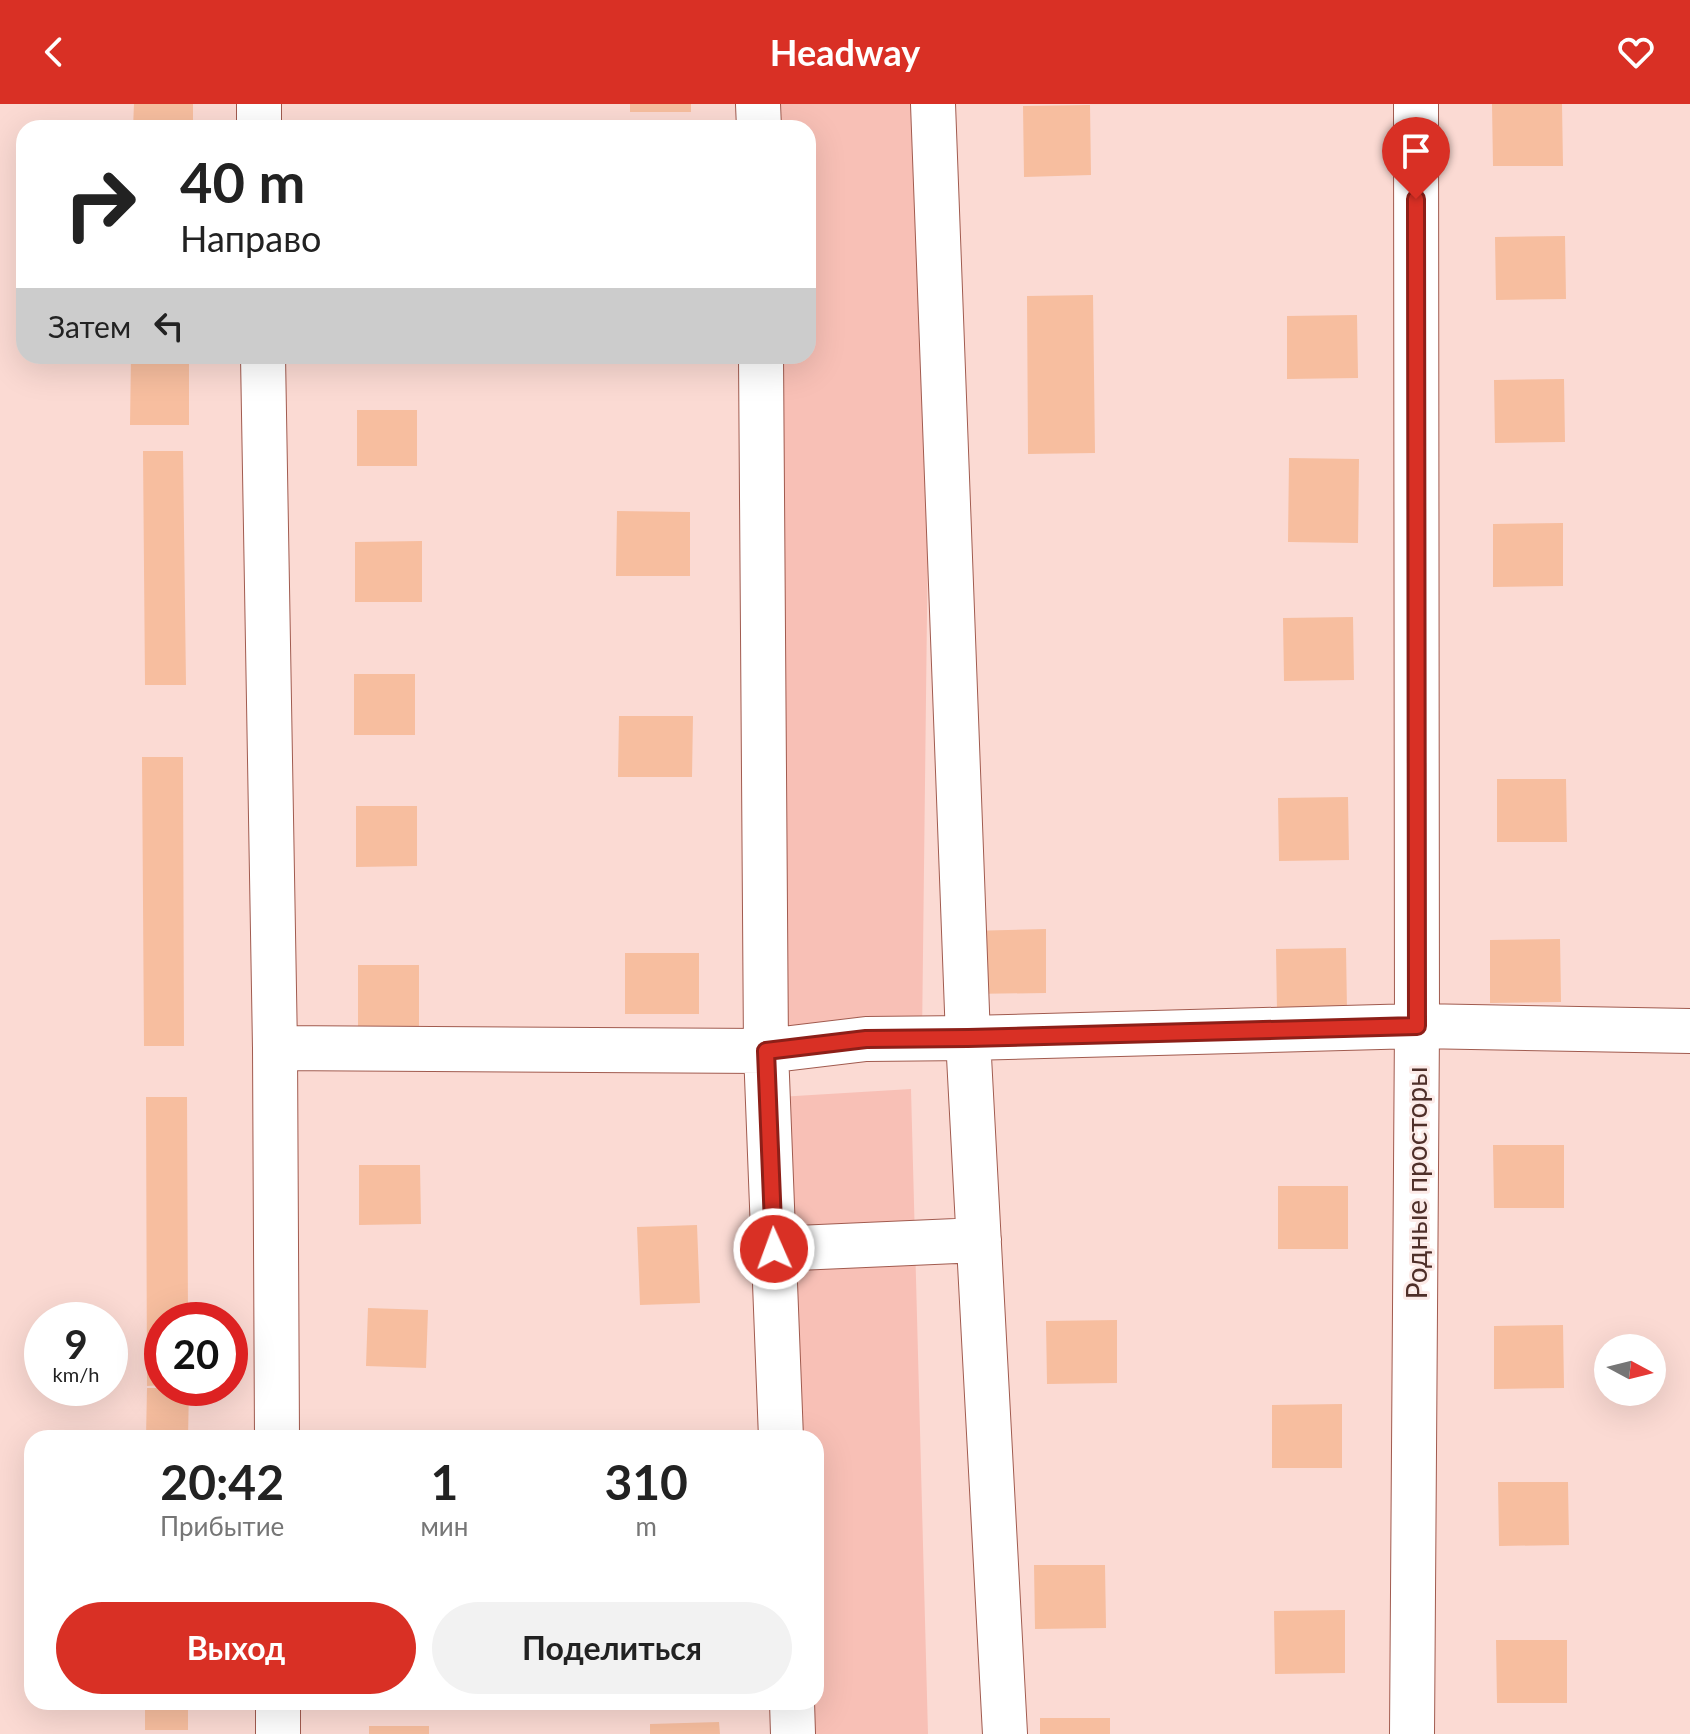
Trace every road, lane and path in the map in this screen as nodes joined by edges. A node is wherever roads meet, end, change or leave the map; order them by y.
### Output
1 (933, 104) edge
2 (1416, 104) edge
3 (263, 364) edge
4 (761, 364) edge
5 (1417, 1026) junction
6 (1690, 1031) edge
7 (968, 1038) junction
8 (275, 1048) junction
9 (766, 1051) junction
10 (979, 1240) junction
11 (774, 1249) junction
12 (277, 1430) edge
13 (781, 1430) edge
14 (278, 1710) edge
15 (792, 1710) edge
16 (278, 1734) edge
17 (793, 1734) edge
18 (1005, 1734) edge
19 (1412, 1734) edge

1 - 7 street
2 - 5 street, Родные просторы
3 - 8 street
4 - 9 street
5 - 6 street
5 - 7 street
5 - 19 street, Родные просторы
7 - 9 street
7 - 10 street
8 - 9 street
8 - 12 street
9 - 11 street
10 - 11 street
10 - 18 street
11 - 13 street
14 - 16 street
15 - 17 street

